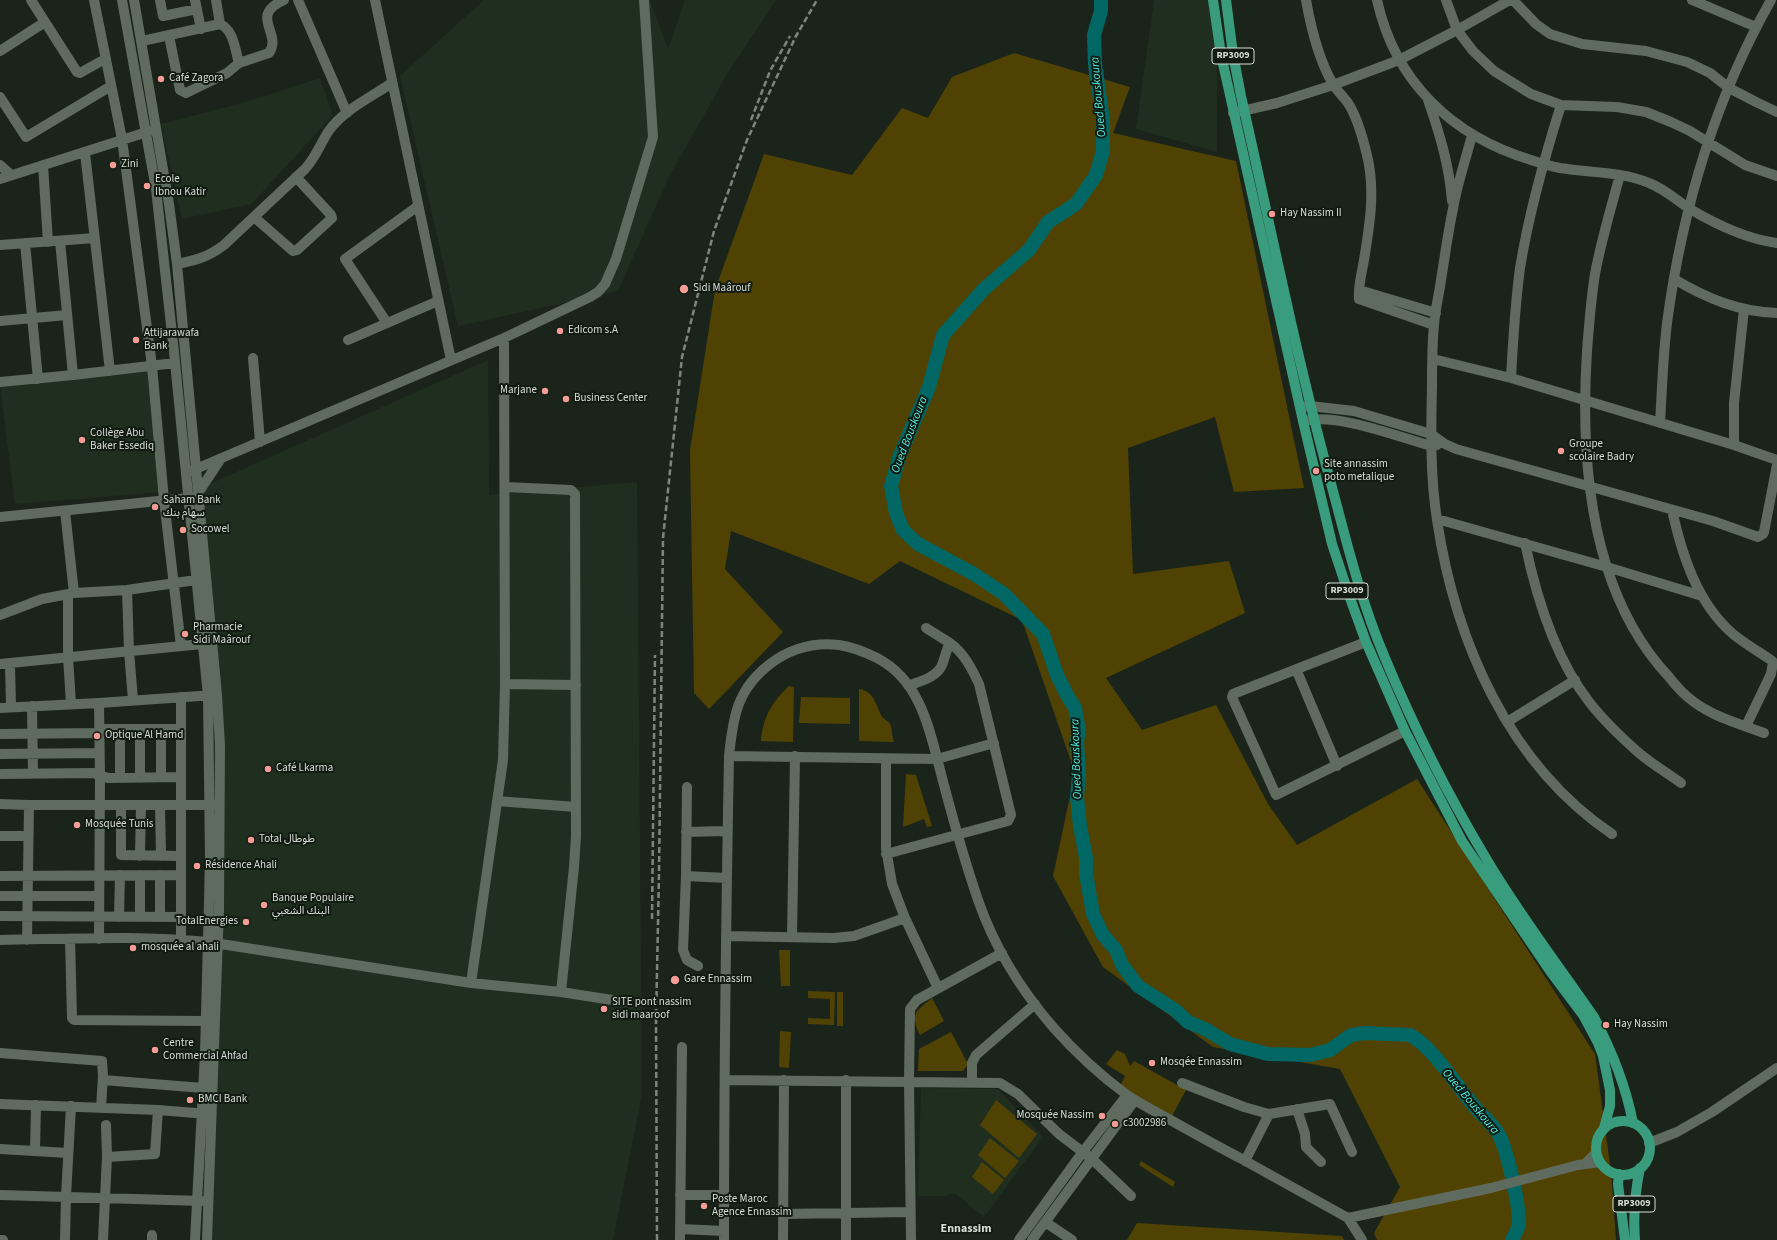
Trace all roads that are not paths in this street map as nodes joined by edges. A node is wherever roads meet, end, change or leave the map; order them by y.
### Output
1 (94, 0) edge
2 (122, 0) edge
3 (134, 0) edge
4 (160, 0) edge
5 (216, 0) edge
6 (284, 0) edge
7 (298, 0) edge
8 (375, 0) edge
9 (644, 0) edge
10 (1213, 0) edge
11 (1226, 0) edge
12 (1306, 0) edge
13 (1377, 0) edge
14 (1446, 0) edge
15 (1512, 0) edge
16 (1692, 0) edge
17 (1771, 0) edge
18 (36, 2) edge
19 (196, 5) edge
20 (45, 22) junction
21 (220, 24) junction
22 (1756, 27) junction
23 (201, 29) junction
24 (1457, 30) junction
25 (169, 36) junction
26 (142, 41) junction
27 (0, 51) edge
28 (105, 59) junction
29 (1400, 60) junction
30 (239, 63) junction
31 (392, 83) junction
32 (1333, 85) junction
33 (110, 86) junction
34 (1730, 88) junction
35 (0, 97) edge
36 (1428, 98) junction
37 (1561, 105) junction
38 (1245, 111) junction
39 (1777, 112) edge
40 (347, 113) junction
41 (1233, 113) junction
42 (156, 130) junction
43 (145, 132) junction
44 (1472, 135) junction
45 (122, 139) junction
46 (1708, 142) junction
47 (85, 152) junction
48 (1543, 164) junction
49 (0, 165) edge
50 (43, 165) junction
51 (10, 175) junction
52 (1620, 175) junction
53 (1777, 176) edge
54 (296, 177) junction
55 (0, 179) edge
56 (418, 206) junction
57 (1453, 207) junction
58 (1689, 208) junction
59 (254, 217) junction
60 (95, 238) junction
61 (60, 241) junction
62 (48, 242) junction
63 (25, 243) junction
64 (1777, 243) edge
65 (0, 245) edge
66 (177, 264) junction
67 (1674, 279) junction
68 (1359, 290) junction
69 (438, 301) junction
70 (1744, 309) junction
71 (1436, 313) junction
72 (1777, 313) edge
73 (67, 315) junction
74 (32, 318) junction
75 (0, 321) edge
76 (387, 323) junction
77 (1434, 325) junction
78 (504, 338) junction
79 (348, 340) dead end
80 (253, 358) dead end
81 (1433, 359) junction
82 (451, 360) junction
83 (175, 363) junction
84 (152, 366) junction
85 (110, 371) junction
86 (73, 375) junction
87 (0, 377) edge
88 (1511, 378) junction
89 (38, 379) junction
90 (0, 382) edge
91 (1585, 400) junction
92 (1310, 406) junction
93 (1300, 407) junction
94 (1314, 419) junction
95 (1303, 421) junction
96 (1660, 423) junction
97 (1431, 434) junction
98 (260, 442) junction
99 (1445, 444) junction
100 (1734, 445) junction
101 (1431, 446) junction
102 (220, 459) junction
103 (1777, 460) edge
104 (1777, 465) edge
105 (196, 469) junction
106 (185, 474) junction
107 (505, 487) junction
108 (1589, 487) junction
109 (198, 493) junction
110 (188, 498) junction
111 (164, 500) junction
112 (1672, 510) junction
113 (65, 511) junction
114 (0, 516) edge
115 (1437, 519) junction
116 (1525, 543) junction
117 (1607, 567) junction
118 (196, 580) junction
119 (174, 583) junction
120 (127, 590) junction
121 (71, 594) junction
122 (1702, 596) junction
123 (0, 615) edge
124 (926, 628) dead end
125 (1366, 642) junction
126 (950, 643) junction
127 (202, 644) junction
128 (181, 646) junction
129 (129, 651) junction
130 (68, 657) junction
131 (5, 663) edge
132 (1296, 669) junction
133 (1575, 680) junction
134 (505, 684) junction
135 (576, 685) junction
136 (910, 685) junction
137 (213, 695) junction
138 (181, 697) junction
139 (133, 700) junction
140 (99, 703) junction
141 (71, 704) junction
142 (32, 706) junction
143 (11, 707) junction
144 (0, 708) edge
145 (1506, 722) junction
146 (1746, 726) junction
147 (120, 729) junction
148 (140, 729) junction
149 (161, 729) junction
150 (180, 729) junction
151 (99, 731) junction
152 (1405, 732) junction
153 (1764, 733) dead end
154 (0, 734) edge
155 (33, 734) junction
156 (994, 743) junction
157 (99, 753) junction
158 (0, 754) edge
159 (33, 754) junction
160 (728, 756) junction
161 (795, 756) junction
162 (886, 759) junction
163 (937, 759) junction
164 (1337, 766) junction
165 (0, 774) edge
166 (33, 774) junction
167 (100, 776) junction
168 (161, 777) junction
169 (180, 777) junction
170 (120, 778) junction
171 (140, 778) junction
172 (1681, 783) dead end
173 (687, 787) dead end
174 (497, 801) junction
175 (0, 804) edge
176 (29, 804) junction
177 (121, 805) junction
178 (141, 805) junction
179 (160, 805) junction
180 (181, 805) junction
181 (214, 805) junction
182 (99, 806) junction
183 (576, 807) junction
184 (728, 831) junction
185 (686, 832) junction
186 (958, 834) junction
187 (1612, 834) dead end
188 (0, 836) edge
189 (28, 836) junction
190 (886, 854) junction
191 (140, 856) junction
192 (161, 856) junction
193 (180, 856) junction
194 (100, 875) junction
195 (120, 875) junction
196 (140, 875) junction
197 (160, 875) junction
198 (180, 875) junction
199 (0, 876) edge
200 (28, 876) junction
201 (686, 876) junction
202 (727, 878) junction
203 (0, 896) edge
204 (27, 896) junction
205 (100, 896) junction
206 (0, 916) edge
207 (27, 916) junction
208 (99, 917) junction
209 (119, 917) junction
210 (140, 917) junction
211 (160, 917) junction
212 (181, 917) junction
213 (905, 918) junction
214 (726, 936) junction
215 (792, 937) junction
216 (70, 938) junction
217 (99, 939) junction
218 (181, 939) junction
219 (0, 940) edge
220 (27, 940) junction
221 (212, 943) junction
222 (1002, 953) junction
223 (698, 966) dead end
224 (471, 983) junction
225 (938, 988) junction
226 (561, 992) junction
227 (625, 1002) dead end
228 (1035, 1004) junction
229 (205, 1021) junction
230 (682, 1048) dead end
231 (0, 1053) edge
232 (1777, 1068) edge
233 (103, 1080) junction
234 (725, 1080) junction
235 (784, 1080) junction
236 (846, 1080) junction
237 (909, 1080) junction
238 (972, 1081) junction
239 (1182, 1083) dead end
240 (203, 1088) junction
241 (1131, 1098) junction
242 (0, 1104) edge
243 (36, 1105) junction
244 (71, 1106) junction
245 (101, 1108) junction
246 (1297, 1109) junction
247 (158, 1110) junction
248 (207, 1114) junction
249 (1270, 1114) junction
250 (1633, 1123) junction
251 (106, 1125) dead end
252 (1604, 1128) junction
253 (1649, 1143) junction
254 (0, 1149) edge
255 (35, 1151) junction
256 (1352, 1152) dead end
257 (68, 1153) junction
258 (1082, 1153) junction
259 (107, 1157) junction
260 (1598, 1157) junction
261 (1092, 1159) junction
262 (1245, 1161) junction
263 (1321, 1162) dead end
264 (1640, 1168) junction
265 (1619, 1174) junction
266 (0, 1195) edge
267 (680, 1195) junction
268 (725, 1195) junction
269 (66, 1196) junction
270 (1131, 1196) dead end
271 (105, 1198) junction
272 (196, 1201) junction
273 (209, 1202) junction
274 (910, 1212) junction
275 (846, 1213) junction
276 (783, 1214) junction
277 (1348, 1218) junction
278 (1045, 1222) junction
279 (680, 1235) edge
280 (724, 1236) edge
281 (0, 1240) edge
282 (3, 1240) edge
283 (65, 1240) edge
284 (103, 1240) edge
285 (195, 1240) edge
286 (207, 1240) edge
287 (783, 1240) edge
288 (846, 1240) edge
289 (911, 1240) edge
290 (1020, 1240) edge
291 (1032, 1240) edge
292 (1072, 1240) edge
293 (1362, 1240) edge
294 (1625, 1240) edge
295 (1635, 1240) edge

1 - 28 street
2 - 43 street
3 - 26 street
4 - 19 street
5 - 21 street
6 - 30 street
7 - 40 street
8 - 31 street
9 - 78 street
10 - 41 main road, RP3009
11 - 38 main road, RP3009
12 - 32 street
13 - 29 street
14 - 24 street
15 - 24 street
15 - 34 street
16 - 22 street
17 - 22 street
18 - 20 street
19 - 23 street
20 - 27 street
20 - 28 street
21 - 23 street
21 - 30 street
22 - 34 street
23 - 25 street
24 - 29 street
24 - 37 street
25 - 26 street
25 - 30 street
26 - 42 street
28 - 33 street
29 - 32 street
29 - 36 street
31 - 40 street
31 - 56 street
32 - 38 street
32 - 68 street
33 - 35 street
33 - 45 street
34 - 39 street
34 - 46 street
36 - 44 street
36 - 57 street
37 - 46 street
37 - 48 street
38 - 41 street
38 - 92 main road, RP3009
40 - 54 street
41 - 93 main road, RP3009
42 - 43 street
42 - 66 street
43 - 45 street
43 - 83 street
44 - 48 street
44 - 57 street
45 - 47 street
45 - 84 street
46 - 53 street
46 - 58 street
47 - 50 street
47 - 60 street
48 - 52 street
48 - 88 street
49 - 51 street
50 - 51 street
50 - 62 street
51 - 55 street
52 - 58 street
52 - 91 street
54 - 59 street
54 - 59 street
56 - 69 street
56 - 76 street
57 - 71 street
58 - 64 street
58 - 67 street
59 - 66 street
60 - 61 street
60 - 85 street
61 - 62 street
61 - 73 street
62 - 63 street
63 - 65 street
63 - 74 street
66 - 105 street
67 - 70 street
67 - 96 street
68 - 71 street
68 - 77 street
69 - 76 street
69 - 82 street
70 - 72 street
70 - 100 street
71 - 77 street
73 - 74 street
73 - 86 street
74 - 75 street
74 - 89 street
76 - 79 street
77 - 81 street
78 - 82 street
78 - 107 street
80 - 98 street
81 - 88 street
81 - 97 street
82 - 98 street
83 - 84 street
83 - 106 street
84 - 85 street
84 - 111 street
85 - 86 street
86 - 89 street
87 - 90 street
88 - 91 street
89 - 90 street
91 - 96 street
91 - 108 street
92 - 93 street
92 - 94 main road, RP3009
92 - 97 street
93 - 95 main road, RP3009
94 - 95 street
94 - 101 street
94 - 250 main road, RP3009
95 - 125 main road, RP3009
96 - 100 street
97 - 99 street
97 - 101 street
98 - 102 street
99 - 101 street
99 - 108 street
100 - 103 street
101 - 115 street
102 - 105 street
102 - 109 street
104 - 112 street
105 - 106 street
105 - 109 street
106 - 110 street
107 - 134 street
107 - 135 street
108 - 112 street
108 - 117 street
109 - 137 street
110 - 111 street
110 - 118 street
111 - 113 street
111 - 119 street
112 - 122 street
113 - 114 street
113 - 121 street
115 - 116 street
115 - 145 street
116 - 117 street
116 - 133 street
117 - 122 street
117 - 146 street
118 - 119 street
118 - 127 street
119 - 120 street
119 - 128 street
120 - 121 street
120 - 129 street
121 - 123 street
121 - 130 street
122 - 146 street
124 - 126 street
125 - 132 street
125 - 152 main road, RP3009
126 - 136 street
126 - 156 street
127 - 128 street
127 - 137 street
128 - 129 street
129 - 130 street
129 - 139 street
130 - 131 street
130 - 141 street
131 - 143 street
132 - 164 street
132 - 164 street
133 - 145 street
133 - 172 street
134 - 135 street
134 - 174 street
135 - 183 street
136 - 160 street
136 - 163 street
137 - 138 street
137 - 181 street
138 - 139 street
138 - 150 street
139 - 140 street
140 - 141 street
140 - 151 street
141 - 142 street
142 - 143 street
142 - 155 street
143 - 144 street
145 - 187 street
146 - 153 street
147 - 148 street
147 - 151 street
147 - 170 street
148 - 149 street
148 - 171 street
149 - 150 street
149 - 168 street
150 - 169 street
151 - 155 street
151 - 157 street
152 - 164 street
152 - 252 main road, RP3009
154 - 155 street
155 - 159 street
156 - 163 street
156 - 186 street
157 - 159 street
157 - 167 street
158 - 159 street
159 - 166 street
160 - 161 street
160 - 184 street
161 - 162 street
161 - 215 street
162 - 163 street
162 - 190 street
163 - 186 street
165 - 166 street
166 - 167 street
167 - 170 street
167 - 182 street
168 - 169 street
168 - 171 street
169 - 180 street
170 - 171 street
173 - 185 street
174 - 183 street
174 - 224 street
175 - 176 street
176 - 182 street
176 - 189 street
177 - 178 street
177 - 182 street
177 - 191 street
178 - 179 street
178 - 191 street
179 - 180 street
179 - 192 street
180 - 181 street
180 - 193 street
181 - 221 street
182 - 194 street
183 - 226 street
184 - 185 street
184 - 202 street
185 - 201 street
186 - 190 street
186 - 222 street
188 - 189 street
189 - 200 street
190 - 213 street
191 - 192 street
192 - 193 street
193 - 198 street
194 - 195 street
194 - 200 street
194 - 205 street
195 - 196 street
195 - 209 street
196 - 197 street
196 - 210 street
197 - 198 street
197 - 211 street
198 - 212 street
199 - 200 street
200 - 204 street
201 - 202 street
201 - 223 street
202 - 214 street
203 - 204 street
204 - 205 street
204 - 207 street
205 - 208 street
206 - 207 street
207 - 208 street
207 - 220 street
208 - 209 street
208 - 217 street
209 - 210 street
210 - 211 street
211 - 212 street
212 - 218 street
213 - 215 street
213 - 225 street
214 - 215 street
214 - 234 street
216 - 217 street
216 - 220 street
216 - 229 street
217 - 218 street
218 - 221 street
219 - 220 street
221 - 224 street
221 - 229 street
221 - 248 street
222 - 225 street
222 - 228 street
224 - 226 street
225 - 237 street
226 - 227 street
228 - 238 street
228 - 241 street
229 - 240 street
230 - 267 street
231 - 233 street
232 - 253 street
233 - 240 street
233 - 245 street
234 - 235 street
234 - 268 street
235 - 236 street
235 - 276 street
236 - 237 street
236 - 275 street
237 - 238 street
237 - 274 street
238 - 258 street
239 - 249 street
240 - 248 street
241 - 258 street
241 - 261 street
241 - 262 street
242 - 243 street
243 - 244 street
243 - 255 street
244 - 245 street
244 - 257 street
245 - 247 street
246 - 249 street
246 - 256 street
246 - 263 street
247 - 248 street
247 - 259 street
248 - 272 street
248 - 273 street
249 - 262 street
250 - 252 main road
250 - 253 main road
251 - 259 street
252 - 260 main road, RP3009
253 - 264 main road, RP3009
254 - 255 street
255 - 257 street
257 - 269 street
258 - 261 street
258 - 290 street
259 - 271 street
260 - 265 main road
260 - 277 street
261 - 270 street
261 - 278 street
262 - 277 street
264 - 265 main road
264 - 295 main road, RP3009
265 - 294 main road, RP3009
266 - 269 street
267 - 268 street
267 - 279 street
268 - 280 street
269 - 271 street
269 - 283 street
271 - 272 street
271 - 284 street
272 - 273 street
272 - 285 street
273 - 286 street
274 - 275 street
274 - 289 street
275 - 276 street
275 - 288 street
276 - 287 street
277 - 293 street
278 - 291 street
278 - 292 street
279 - 280 street
281 - 282 street

